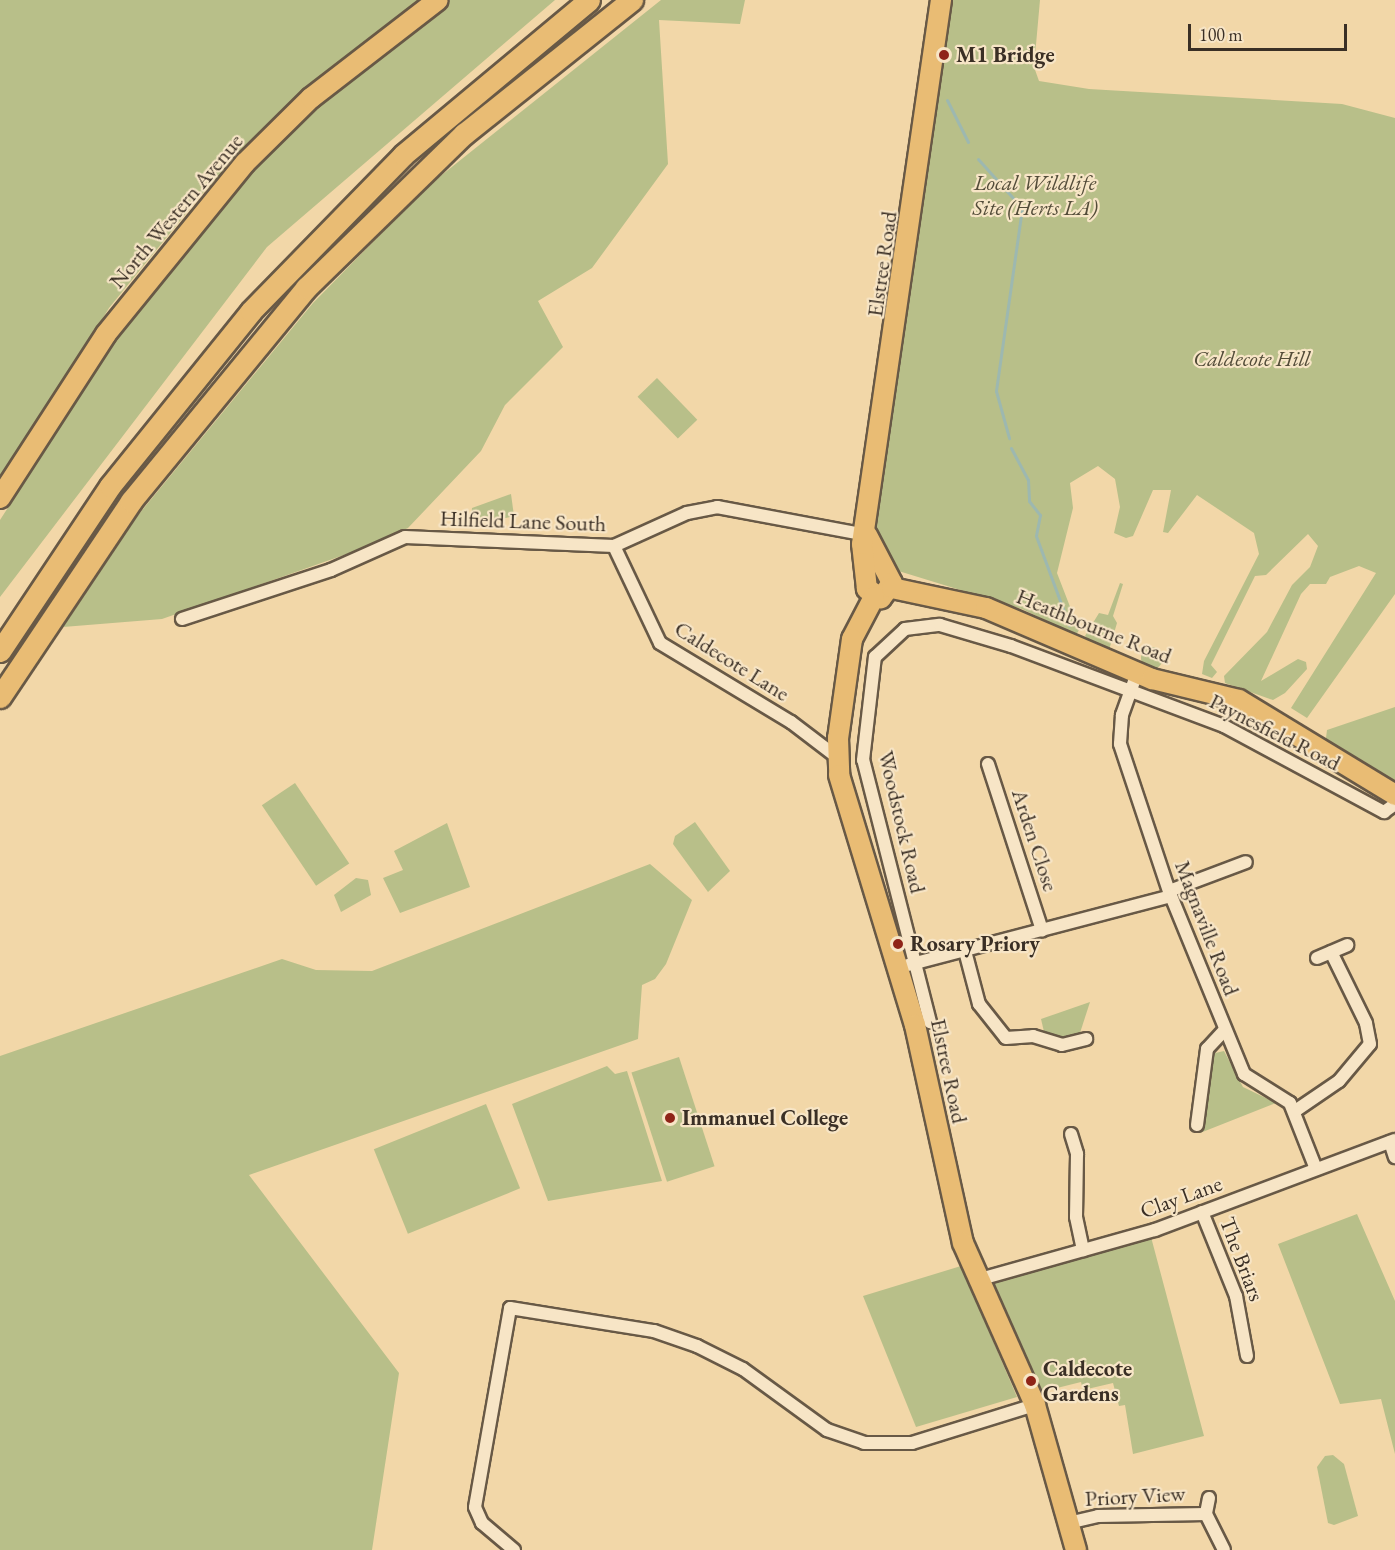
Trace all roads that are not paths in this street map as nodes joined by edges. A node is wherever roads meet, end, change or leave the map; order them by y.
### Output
1 (438, 0) edge
2 (589, 0) edge
3 (632, 0) edge
4 (941, 0) edge
5 (0, 498) edge
6 (867, 535) junction
7 (615, 546) junction
8 (879, 585) junction
9 (182, 619) dead end
10 (0, 651) edge
11 (1137, 673) junction
12 (1130, 694) junction
13 (0, 698) edge
14 (837, 757) junction
15 (988, 764) dead end
16 (1395, 795) edge
17 (1395, 804) edge
18 (1246, 862) dead end
19 (1170, 893) junction
20 (1042, 930) junction
21 (1347, 945) dead end
22 (965, 951) junction
23 (1331, 952) junction
24 (1317, 958) dead end
25 (907, 966) junction
26 (930, 1022) dead end
27 (1224, 1031) junction
28 (1086, 1040) dead end
29 (1295, 1111) junction
30 (1197, 1125) dead end
31 (1071, 1134) dead end
32 (1392, 1141) edge
33 (1395, 1157) edge
34 (1316, 1169) junction
35 (1202, 1212) junction
36 (1083, 1250) junction
37 (977, 1280) junction
38 (1246, 1356) dead end
39 (1035, 1405) junction
40 (1209, 1498) dead end
41 (1206, 1514) junction
42 (1068, 1523) junction
43 (514, 1550) edge
44 (1076, 1550) edge
45 (1224, 1550) edge

1 - 5 main road, North Western Avenue
2 - 10 highway
3 - 13 highway
4 - 6 main road, Elstree Road
6 - 7 street, Hilfield Lane South
6 - 8 main road
7 - 9 street, Hilfield Lane South
7 - 14 street, Caldecote Lane
8 - 11 main road, Heathbourne Road
8 - 14 main road, Elstree Road
11 - 12 street, Magnaville Road
11 - 16 main road, Heathbourne Road
12 - 17 street, Paynesfield Road
12 - 19 street, Magnaville Road
12 - 25 street, Woodstock Road
14 - 25 main road, Elstree Road
15 - 20 street, Arden Close
18 - 19 street
19 - 20 street
19 - 27 street, Magnaville Road
20 - 22 street
21 - 23 street
22 - 25 street
22 - 28 street
23 - 24 street
23 - 29 street
25 - 26 street, Woodstock Road
25 - 37 main road, Elstree Road
27 - 29 street, Magnaville Road
27 - 30 street
29 - 34 street, Magnaville Road
31 - 36 street
32 - 33 street
32 - 34 street, Clay Lane
34 - 35 street, Clay Lane
35 - 36 street, Clay Lane
35 - 38 street, The Briars
36 - 37 street, Clay Lane
37 - 39 main road, Elstree Road
39 - 42 main road, Elstree Road
39 - 43 street
40 - 41 street, Priory View
41 - 42 street, Priory View
41 - 45 street, Priory View
42 - 44 main road, Elstree Road

